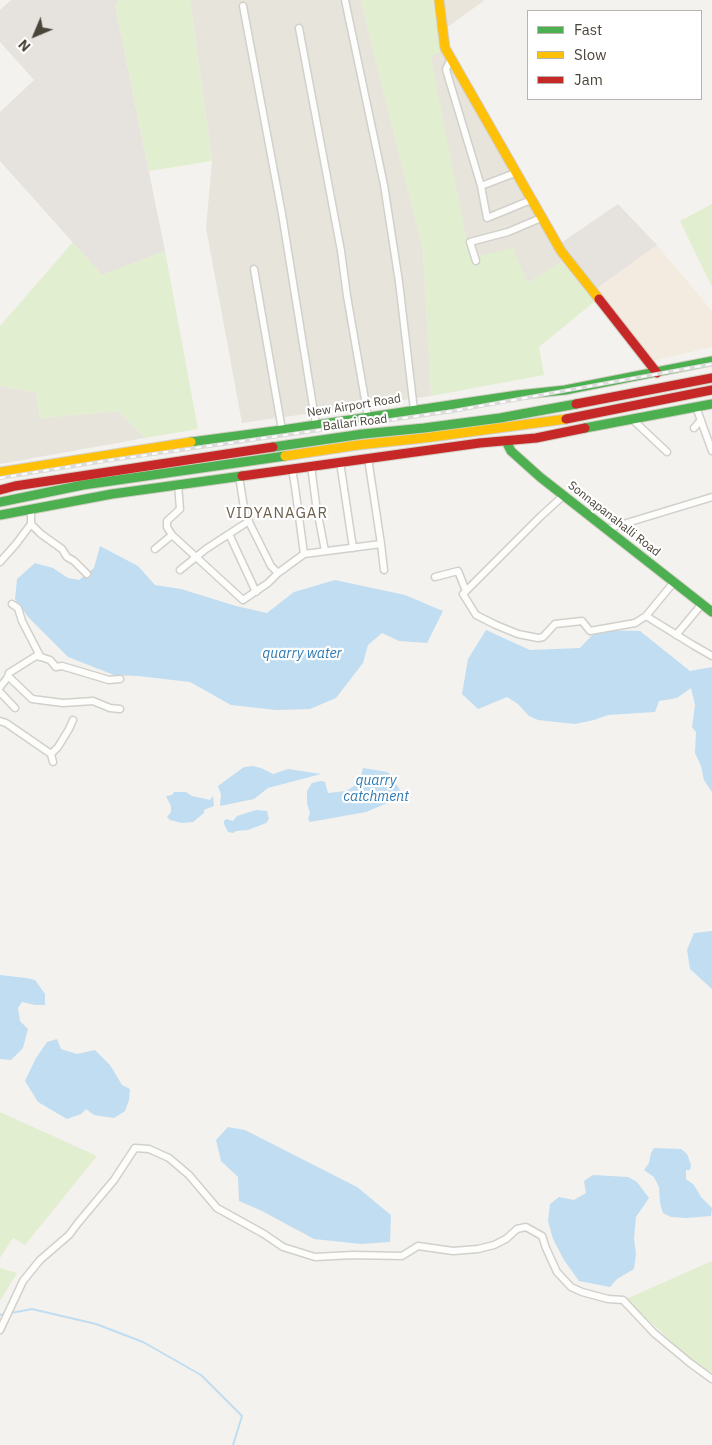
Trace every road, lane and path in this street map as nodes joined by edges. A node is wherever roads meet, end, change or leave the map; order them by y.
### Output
1 (345, 0) edge
2 (438, 0) edge
3 (243, 6) dead end
4 (299, 28) dead end
5 (451, 59) junction
6 (515, 173) junction
7 (481, 186) junction
8 (531, 200) junction
9 (541, 218) junction
10 (476, 261) dead end
11 (254, 269) dead end
12 (712, 362) edge
13 (657, 373) junction
14 (712, 378) edge
15 (712, 390) edge
16 (712, 404) edge
17 (696, 407) junction
18 (414, 410) junction
19 (368, 417) junction
20 (632, 419) junction
21 (701, 420) junction
22 (316, 425) junction
23 (694, 428) dead end
24 (282, 430) junction
25 (506, 441) junction
26 (712, 451) edge
27 (667, 452) dead end
28 (368, 458) junction
29 (340, 462) junction
30 (312, 466) junction
31 (292, 469) junction
32 (0, 472) edge
33 (239, 476) junction
34 (178, 484) junction
35 (0, 490) edge
36 (564, 495) junction
37 (712, 497) edge
38 (0, 502) edge
39 (31, 512) dead end
40 (0, 515) edge
41 (248, 521) junction
42 (31, 524) junction
43 (607, 529) junction
44 (229, 534) junction
45 (172, 535) junction
46 (381, 544) junction
47 (353, 548) junction
48 (155, 550) dead end
49 (325, 551) junction
50 (304, 554) junction
51 (196, 557) junction
52 (0, 562) edge
53 (180, 570) dead end
54 (384, 570) dead end
55 (278, 573) junction
56 (87, 574) dead end
57 (435, 577) dead end
58 (674, 582) junction
59 (466, 591) junction
60 (256, 592) junction
61 (12, 604) dead end
62 (702, 604) junction
63 (712, 612) edge
64 (646, 616) junction
65 (676, 635) junction
66 (40, 656) junction
67 (712, 656) edge
68 (8, 676) junction
69 (120, 679) dead end
70 (0, 686) edge
71 (0, 692) edge
72 (15, 708) dead end
73 (120, 709) dead end
74 (73, 720) dead end
75 (0, 721) edge
76 (51, 754) junction
77 (53, 762) dead end
78 (0, 1330) edge
79 (712, 1379) edge

1 - 18 street
2 - 5 main road
3 - 22 street
4 - 19 street
5 - 6 main road
5 - 7 street
6 - 7 street
6 - 8 main road
7 - 8 street
8 - 9 main road
9 - 10 street
9 - 13 main road
11 - 24 street
12 - 13 main road, New Airport Road
13 - 18 main road, New Airport Road
14 - 35 main road, Ballari Road
15 - 38 main road, Ballari Road
16 - 17 main road
17 - 20 main road
17 - 21 street
18 - 19 main road, New Airport Road
19 - 22 main road, New Airport Road
20 - 25 main road
20 - 27 street
21 - 23 street
21 - 26 street
22 - 24 main road, New Airport Road
24 - 32 main road, New Airport Road
25 - 28 main road
25 - 36 main road, Sonnapanahalli Road
28 - 29 main road
28 - 46 street
29 - 30 main road
29 - 47 street
30 - 31 main road
30 - 49 street
31 - 33 main road
31 - 50 street
33 - 34 main road
33 - 41 street
34 - 40 main road
34 - 45 street
36 - 43 main road, Sonnapanahalli Road
36 - 59 street
37 - 43 street
39 - 42 street
41 - 44 street
41 - 55 street
42 - 52 street
42 - 56 street
43 - 58 main road, Sonnapanahalli Road
44 - 51 street
44 - 60 street
45 - 48 street
45 - 51 street
46 - 47 street
46 - 54 street
47 - 49 street
49 - 50 street
50 - 55 street
51 - 53 street
51 - 60 street
55 - 60 street
57 - 59 street
58 - 62 main road, Sonnapanahalli Road
58 - 64 street
59 - 64 street
61 - 66 street
62 - 63 main road, Sonnapanahalli Road
62 - 65 street
64 - 65 street
65 - 67 street
66 - 68 street
66 - 69 street
68 - 70 street
68 - 73 street
71 - 72 street
74 - 76 street
75 - 76 street
76 - 77 street
78 - 79 street

